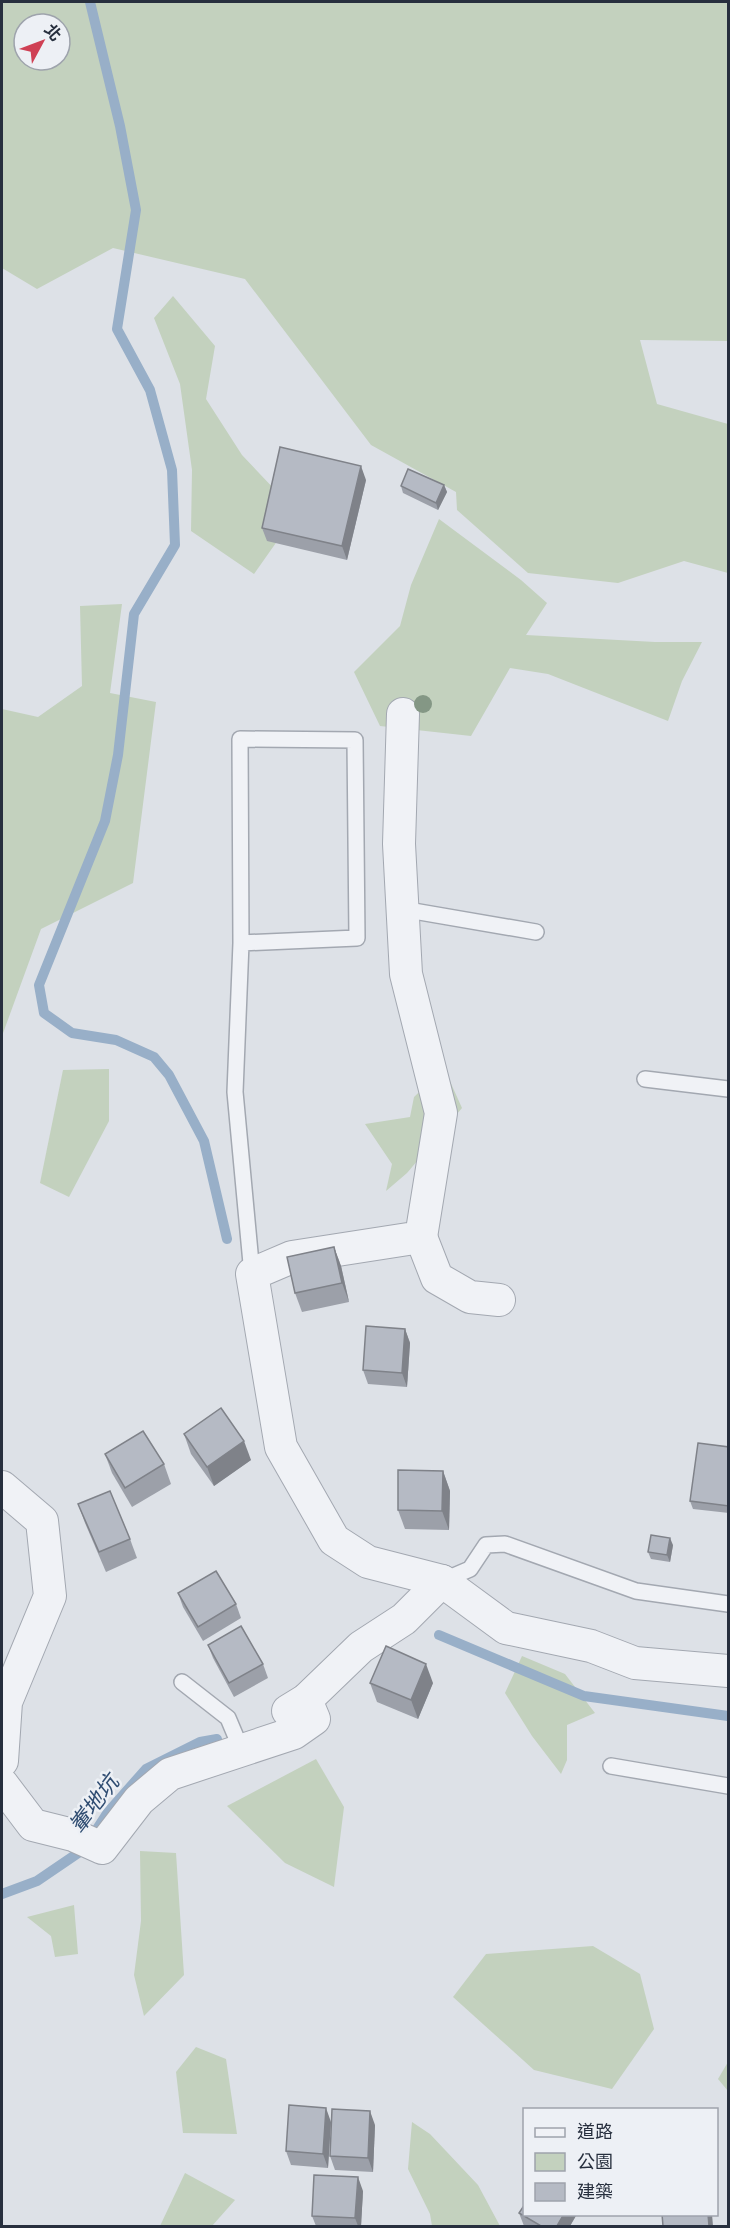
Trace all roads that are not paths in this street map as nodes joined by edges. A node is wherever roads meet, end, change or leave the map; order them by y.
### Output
1 (403, 714) dead end
2 (402, 909) junction
3 (536, 933) dead end
4 (241, 943) junction
5 (645, 1079) dead end
6 (729, 1089) edge
7 (421, 1237) junction
8 (252, 1274) junction
9 (498, 1300) dead end
10 (2, 1487) edge
11 (442, 1581) junction
12 (729, 1604) edge
13 (729, 1671) edge
14 (182, 1682) dead end
15 (306, 1700) junction
16 (236, 1737) joint
17 (2, 1761) edge
18 (611, 1766) dead end
19 (729, 1786) edge
20 (6, 1796) edge

1 - 2 street
2 - 3 lane
2 - 7 street
4 - 4 lane
4 - 8 lane
5 - 6 lane
7 - 8 street
7 - 9 street
8 - 11 street
10 - 17 street
11 - 12 lane
11 - 13 street
11 - 15 street
14 - 16 lane
15 - 16 street
15 - 20 street
18 - 19 lane

